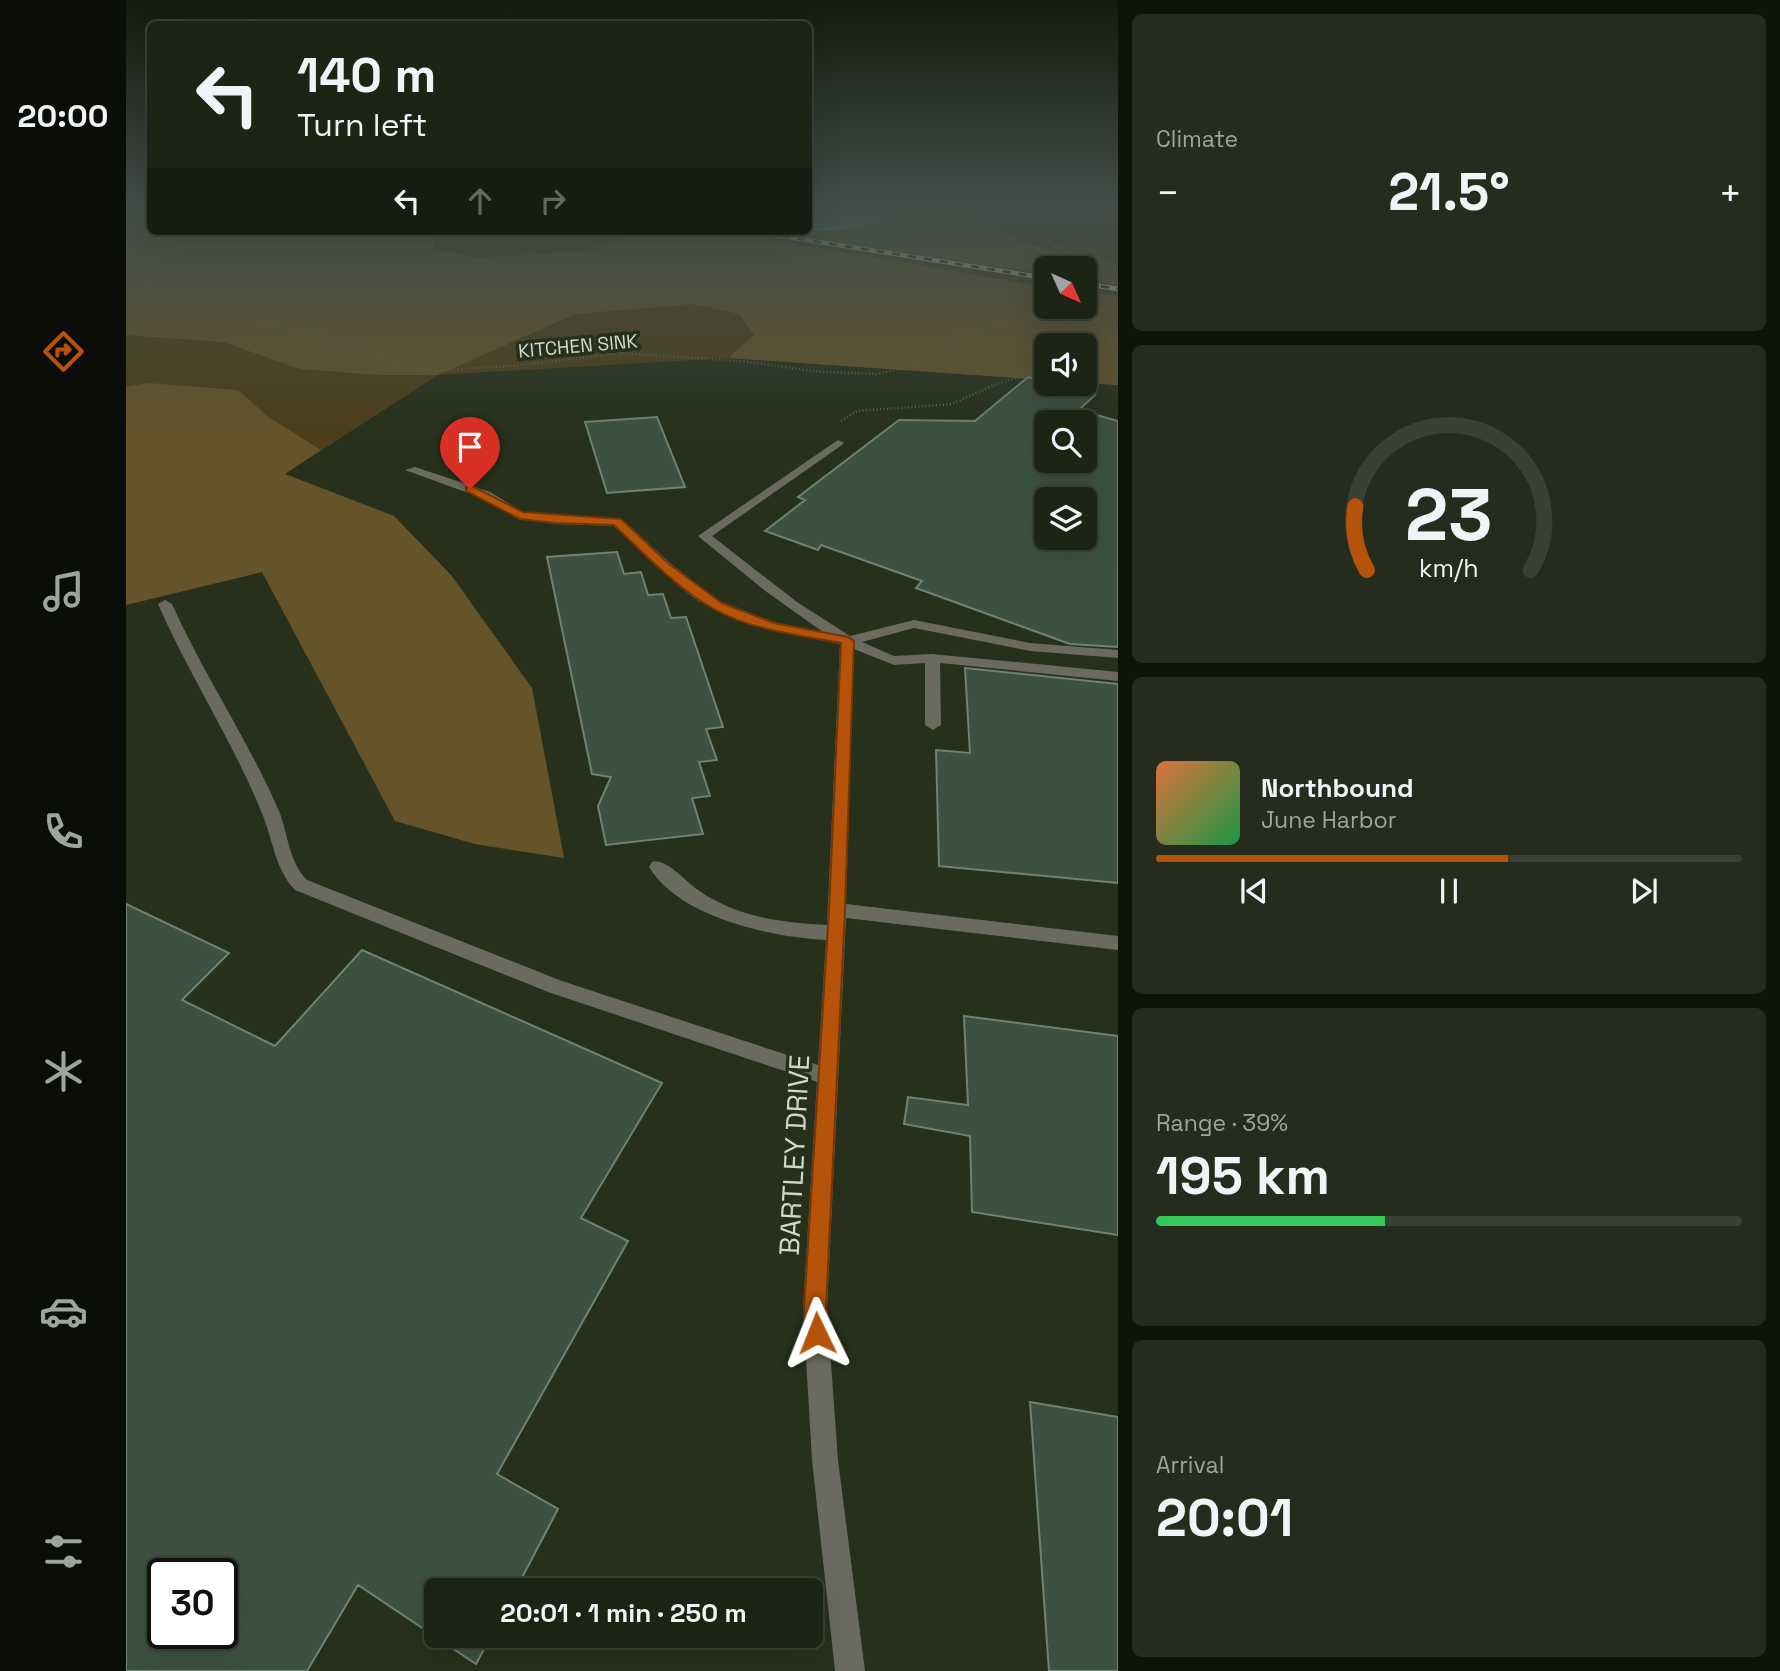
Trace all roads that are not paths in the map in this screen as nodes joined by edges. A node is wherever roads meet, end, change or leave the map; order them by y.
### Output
1 (838, 443) road end
2 (411, 470) dead end
3 (165, 604) dead end
4 (848, 641) junction
5 (1118, 654) edge
6 (932, 658) junction
7 (1118, 677) edge
8 (933, 725) dead end
9 (658, 867) dead end
10 (837, 910) junction
11 (836, 933) junction
12 (1118, 943) edge
13 (828, 1077) junction
14 (850, 1671) edge

1 - 4 street
2 - 4 street
3 - 13 street
4 - 5 street
4 - 6 street
4 - 10 street, BARTLEY DRIVE
6 - 7 street
6 - 8 street
9 - 11 street
10 - 11 street, BARTLEY DRIVE
10 - 12 street
11 - 13 street, BARTLEY DRIVE
13 - 14 street, BARTLEY DRIVE

